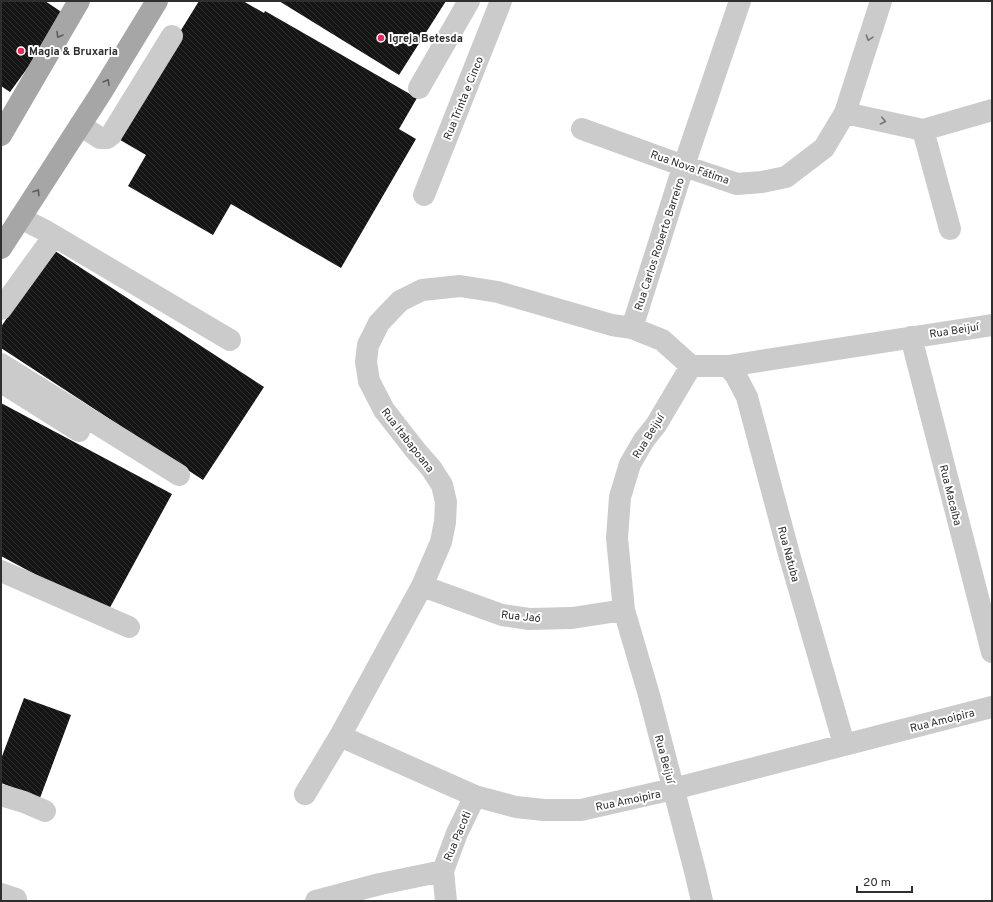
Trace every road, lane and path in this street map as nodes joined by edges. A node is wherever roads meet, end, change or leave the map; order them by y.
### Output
1 (79, 1) edge
2 (156, 1) edge
3 (469, 1) edge
4 (502, 1) edge
5 (740, 1) edge
6 (881, 1) edge
7 (172, 36) dead end
8 (419, 88) dead end
9 (992, 110) edge
10 (845, 112) junction
11 (80, 125) junction
12 (582, 128) dead end
13 (923, 130) junction
14 (1, 134) edge
15 (684, 166) junction
16 (424, 195) dead end
17 (20, 218) junction
18 (950, 229) dead end
19 (54, 236) junction
20 (1, 248) edge
21 (1, 309) edge
22 (992, 324) edge
23 (632, 328) junction
24 (911, 337) junction
25 (230, 340) dead end
26 (1, 364) edge
27 (691, 366) junction
28 (728, 366) junction
29 (1, 382) edge
30 (79, 431) dead end
31 (179, 475) dead end
32 (1, 571) edge
33 (422, 586) junction
34 (624, 610) junction
35 (129, 627) dead end
36 (992, 652) edge
37 (992, 707) edge
38 (340, 736) junction
39 (844, 744) junction
40 (673, 790) junction
41 (305, 794) dead end
42 (1, 795) edge
43 (475, 796) junction
44 (45, 811) dead end
45 (443, 871) junction
46 (316, 901) edge
47 (446, 901) edge
48 (702, 901) edge

1 -> 14 main road
11 -> 2 main road
3 - 8 street
4 - 16 street, Rua Trinta e Cinco
5 - 15 street, Rua Carlos Roberto Barreiro
6 -> 10 street, Rua Nova Fátima
7 - 11 street
9 - 13 street
10 -> 13 street
10 - 15 street, Rua Nova Fátima
17 -> 11 main road
12 - 15 street, Rua Nova Fátima
13 - 18 street
15 - 23 street, Rua Carlos Roberto Barreiro
17 - 19 street
17 - 20 main road
19 - 21 street
19 - 25 street
22 - 24 street, Rua Beijuí
23 - 27 street, Rua Itabapoana
23 - 33 street, Rua Itabapoana
24 - 28 street, Rua Beijuí
24 - 36 street, Rua Macaíba
26 - 31 street
27 - 28 street, Rua Beijuí
27 - 34 street, Rua Beijuí
28 - 39 street, Rua Natuba
29 - 30 street
32 - 35 street
33 - 34 street, Rua Jaó
33 - 38 street, Rua Itabapoana
34 - 40 street, Rua Beijuí
37 - 39 street, Rua Amoipira
38 - 41 street, Rua Itabapoana
38 - 43 street, Rua Amoipira
39 - 40 street, Rua Amoipira
40 - 43 street, Rua Amoipira
40 - 48 street, Rua Beijuí
42 - 44 street
43 - 45 street, Rua Pacoti
45 - 46 street
45 - 47 street, Rua Pacoti

